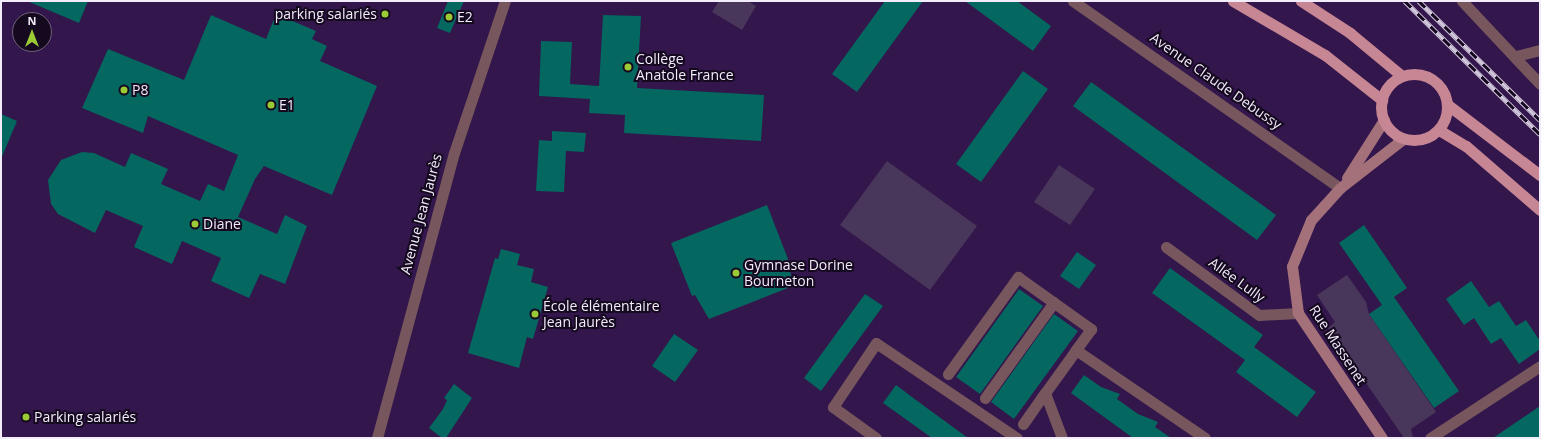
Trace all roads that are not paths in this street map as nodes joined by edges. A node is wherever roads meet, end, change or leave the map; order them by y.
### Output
1 (505, 1) edge
2 (1073, 1) edge
3 (1233, 1) edge
4 (1301, 1) edge
5 (1462, 1) edge
6 (1540, 50) edge
7 (1516, 56) junction
8 (1402, 76) junction
9 (1540, 84) edge
10 (1382, 100) junction
11 (1448, 105) junction
12 (1384, 120) junction
13 (1439, 130) junction
14 (1403, 139) junction
15 (1540, 176) edge
16 (1342, 185) junction
17 (1540, 210) edge
18 (1166, 247) dead end
19 (1054, 302) junction
20 (1298, 313) junction
21 (1076, 350) junction
22 (1540, 366) edge
23 (948, 374) dead end
24 (1045, 393) junction
25 (985, 398) dead end
26 (1023, 424) dead end
27 (377, 438) edge
28 (876, 438) edge
29 (1017, 438) edge
30 (1062, 438) edge
31 (1205, 438) edge
32 (1382, 438) edge
33 (1430, 438) edge

1 - 27 street, Avenue Jean Jaurès
2 - 16 street, Avenue Claude Debussy
3 - 10 main road
4 - 8 main road
5 - 7 street
6 - 7 street
7 - 9 street
8 - 10 main road
8 - 11 main road
10 - 12 main road
11 - 13 main road
11 - 15 main road
12 - 14 main road
12 - 16 main road, Rue Massenet
13 - 14 main road
13 - 17 main road
14 - 16 main road, Rue Massenet
16 - 20 main road, Rue Massenet
18 - 20 street, Allée Lully
19 - 21 street
19 - 23 street
19 - 25 street
20 - 32 main road, Rue Massenet
21 - 24 street
21 - 31 street
22 - 33 street
24 - 26 street
24 - 30 street
28 - 29 street

